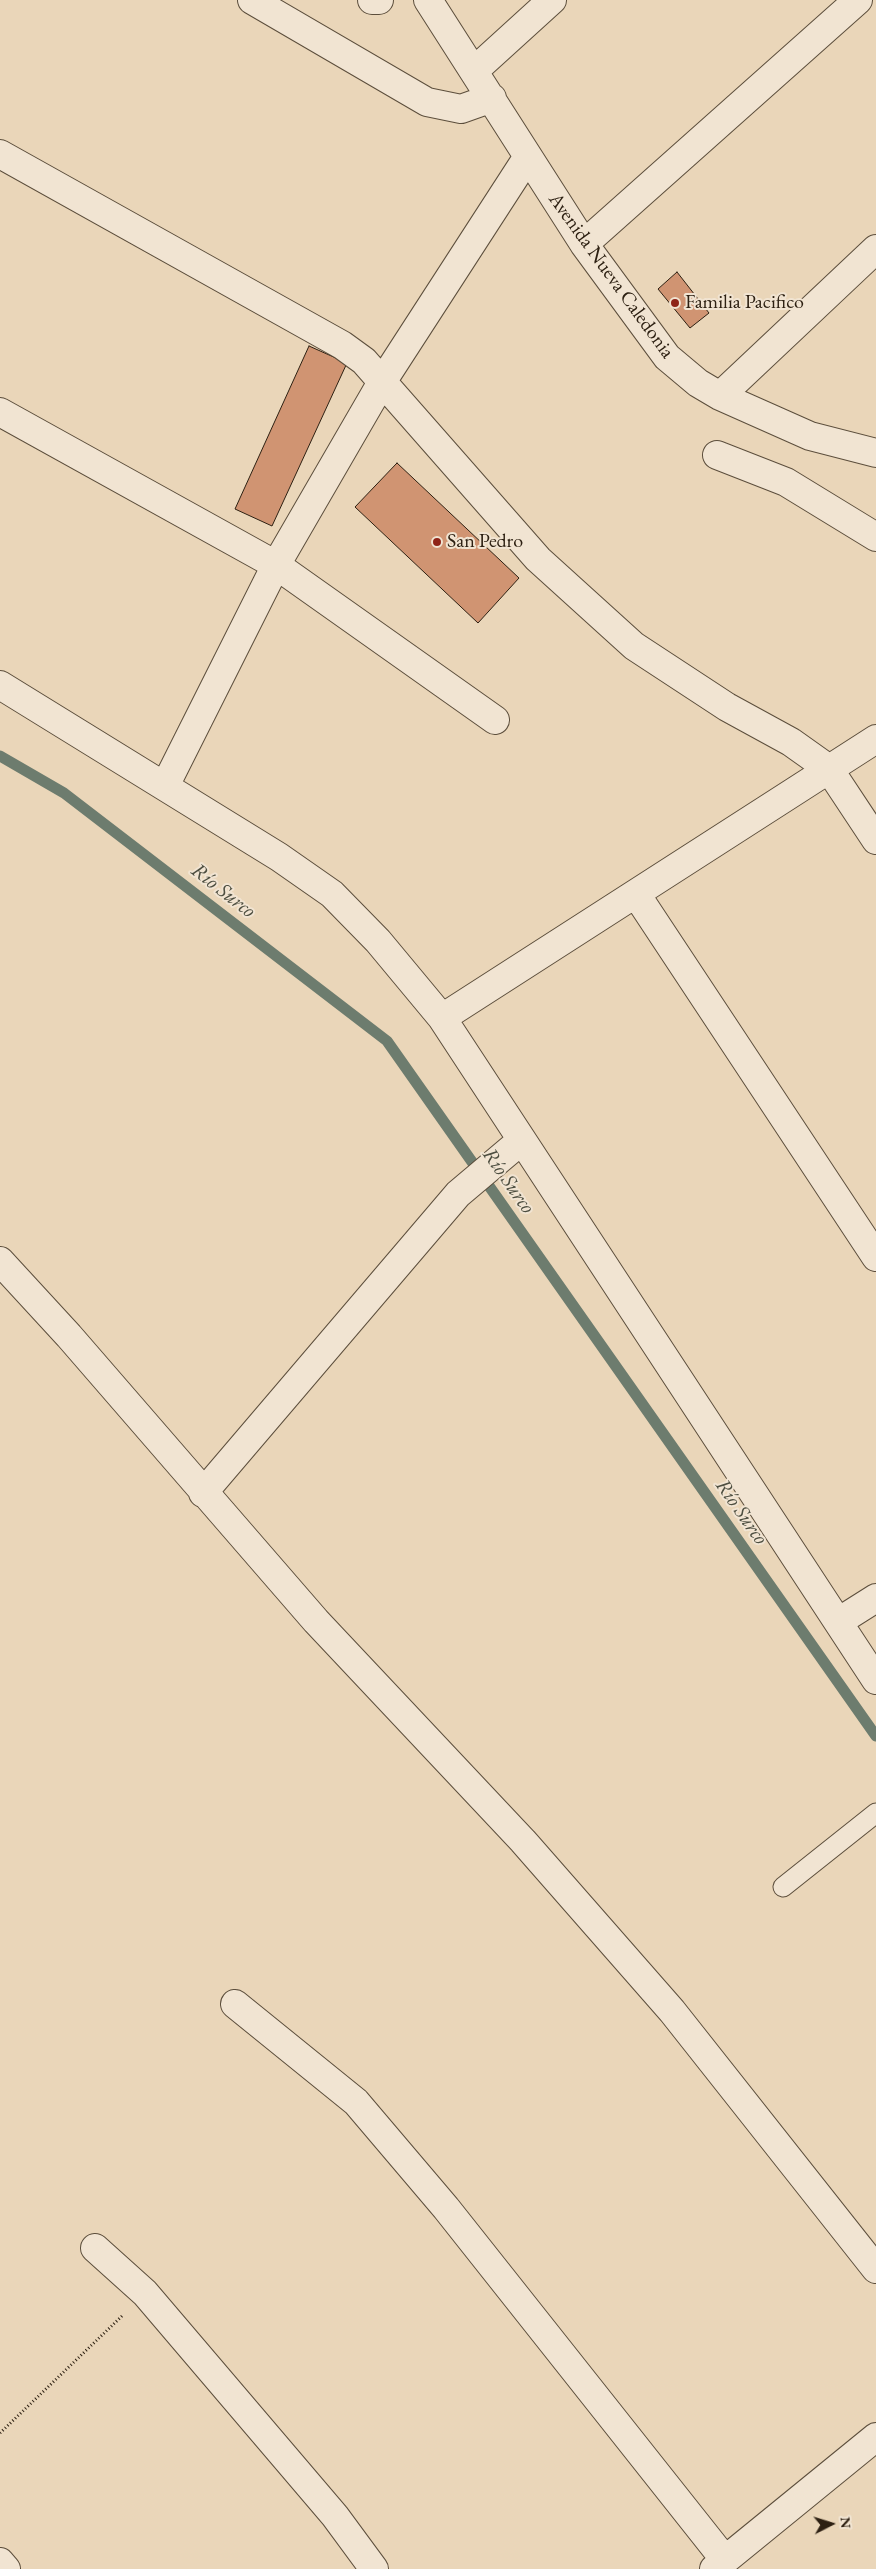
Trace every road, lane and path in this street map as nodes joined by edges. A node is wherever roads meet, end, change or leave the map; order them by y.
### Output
1 (252, 0) edge
2 (372, 0) edge
3 (379, 0) edge
4 (428, 0) edge
5 (552, 0) edge
6 (858, 0) edge
7 (475, 70) junction
8 (492, 98) junction
9 (0, 154) edge
10 (527, 158) junction
11 (584, 244) junction
12 (876, 249) edge
13 (382, 382) junction
14 (720, 396) junction
15 (0, 412) edge
16 (876, 453) edge
17 (717, 455) dead end
18 (876, 537) edge
19 (276, 565) junction
20 (0, 685) edge
21 (495, 720) dead end
22 (876, 739) edge
23 (829, 769) junction
24 (165, 786) junction
25 (876, 840) edge
26 (636, 894) junction
27 (442, 1018) junction
28 (522, 1140) junction
29 (876, 1257) edge
30 (0, 1261) edge
31 (203, 1493) junction
32 (876, 1598) edge
33 (838, 1622) junction
34 (876, 1680) edge
35 (876, 1813) edge
36 (783, 1887) dead end
37 (235, 2004) dead end
38 (95, 2248) dead end
39 (876, 2269) edge
40 (145, 2293) junction
41 (0, 2433) edge
42 (876, 2437) edge
43 (0, 2562) edge
44 (719, 2564) edge
45 (6, 2569) edge
46 (374, 2569) edge

1 - 8 street
2 - 3 street
4 - 7 street, Avenida Nueva Caledonia
5 - 7 street
6 - 11 street
7 - 8 street, Avenida Nueva Caledonia
8 - 10 street, Avenida Nueva Caledonia
9 - 13 street
10 - 11 street, Avenida Nueva Caledonia
10 - 13 street
11 - 14 street, Avenida Nueva Caledonia
12 - 14 street
13 - 19 street
13 - 23 street
14 - 16 street, Avenida Nueva Caledonia
15 - 19 street
17 - 18 street
19 - 21 street
19 - 24 street
20 - 24 street
22 - 23 street
23 - 25 street
23 - 26 street
24 - 27 street
26 - 27 street
26 - 29 street
27 - 28 street
28 - 31 street
28 - 33 street
30 - 31 street
31 - 39 street
32 - 33 street
33 - 34 street
35 - 36 lane
37 - 44 street
38 - 40 street
40 - 41 path
40 - 46 street
42 - 44 street
43 - 45 street

